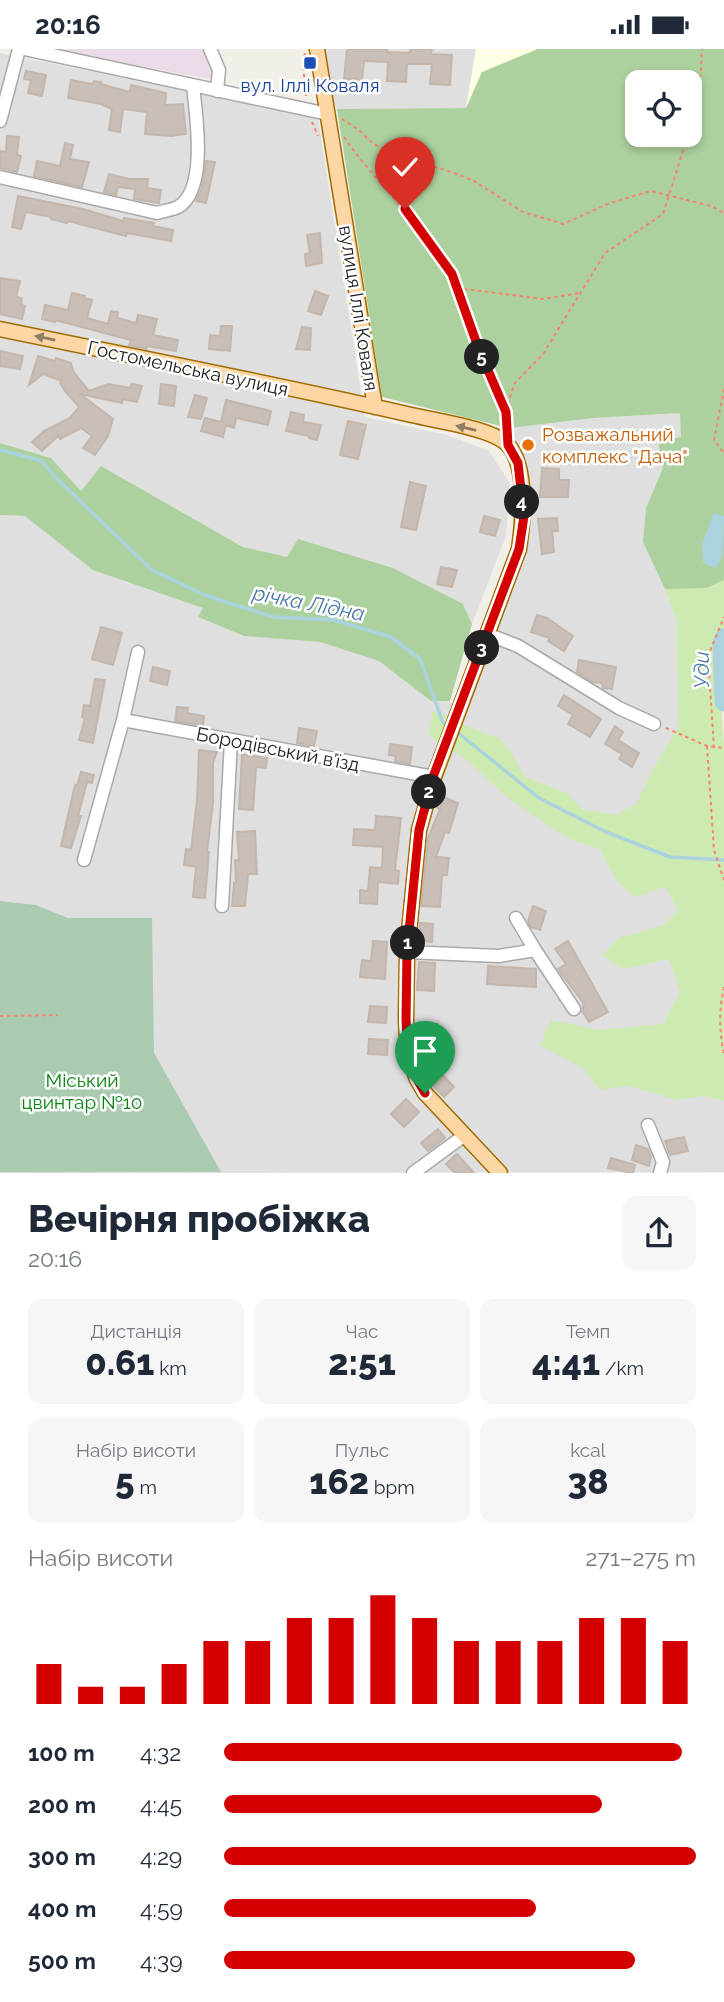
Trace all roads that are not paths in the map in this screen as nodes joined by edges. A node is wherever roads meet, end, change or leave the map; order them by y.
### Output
1 (22, 49) edge
2 (210, 49) edge
3 (317, 49) edge
4 (193, 86) junction
5 (217, 91) junction
6 (328, 114) junction
7 (0, 121) edge
8 (0, 177) edge
9 (0, 329) edge
10 (375, 407) junction
11 (487, 634) junction
12 (138, 652) dead end
13 (123, 720) junction
14 (654, 724) road end
15 (231, 741) junction
16 (433, 777) junction
17 (84, 860) dead end
18 (222, 906) dead end
19 (516, 918) dead end
20 (535, 950) junction
21 (407, 952) junction
22 (574, 1009) dead end
23 (648, 1125) dead end
24 (465, 1135) junction
25 (413, 1173) edge
26 (500, 1173) edge
27 (660, 1173) edge

1 - 4 street
1 - 7 street
2 - 5 street
3 - 6 main road, вулиця Іллі Коваля
4 - 5 street
4 - 8 street
5 - 6 street
6 - 10 main road, вулиця Іллі Коваля
10 -> 9 main road, Гостомельська вулиця
11 -> 10 main road, вулиця Іллі Коваля
11 - 14 street
11 - 16 main road
12 - 13 street
13 - 15 street, Бородівський в’їзд
13 - 17 street
15 - 16 street, Бородівський в’їзд
15 - 18 street
16 - 21 main road
19 - 20 street
20 - 21 street
20 - 22 street
21 - 24 main road
23 - 27 street
24 - 25 street
24 - 26 main road

